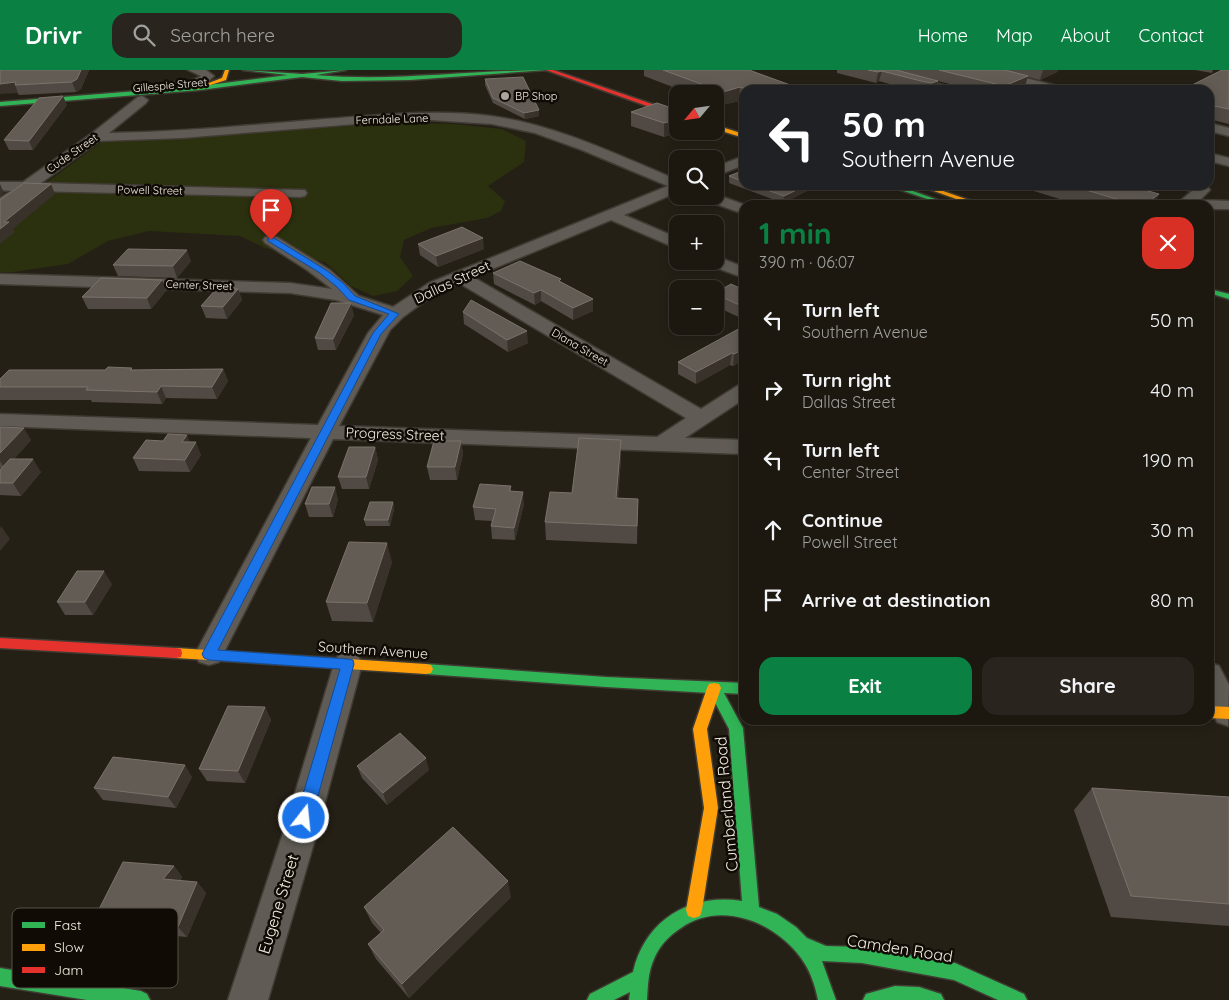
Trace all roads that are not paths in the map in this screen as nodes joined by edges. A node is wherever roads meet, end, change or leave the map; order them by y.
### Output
1 (194, 70) edge
2 (227, 70) edge
3 (245, 70) edge
4 (547, 70) edge
5 (564, 70) edge
6 (873, 70) edge
7 (978, 70) edge
8 (343, 74) edge
9 (297, 76) junction
10 (607, 77) dead end
11 (931, 85) edge
12 (1041, 85) edge
13 (618, 87) junction
14 (200, 88) junction
15 (147, 96) junction
16 (669, 103) edge
17 (0, 104) edge
18 (0, 111) edge
19 (669, 112) edge
20 (724, 121) edge
21 (739, 126) edge
22 (1214, 128) edge
23 (724, 130) edge
24 (1229, 132) edge
25 (739, 134) edge
26 (96, 136) junction
27 (1214, 158) edge
28 (739, 162) edge
29 (1229, 162) edge
30 (724, 168) edge
31 (669, 182) edge
32 (0, 186) edge
33 (25, 186) junction
34 (669, 190) edge
35 (904, 190) edge
36 (934, 190) edge
37 (1203, 190) edge
38 (300, 193) dead end
39 (934, 200) edge
40 (965, 200) edge
41 (1190, 200) edge
42 (724, 202) edge
43 (0, 205) edge
44 (1214, 205) edge
45 (1229, 205) edge
46 (739, 208) edge
47 (612, 214) junction
48 (271, 240) dead end
49 (669, 240) edge
50 (724, 264) edge
51 (739, 272) edge
52 (460, 276) junction
53 (0, 279) edge
54 (1214, 292) edge
55 (1229, 297) edge
56 (352, 298) junction
57 (394, 314) junction
58 (739, 393) edge
59 (700, 417) junction
60 (0, 420) edge
61 (326, 431) junction
62 (661, 444) junction
63 (739, 447) edge
64 (0, 643) edge
65 (209, 654) junction
66 (348, 664) junction
67 (1214, 684) edge
68 (714, 688) junction
69 (739, 689) edge
70 (1214, 712) edge
71 (1229, 713) edge
72 (751, 909) junction
73 (694, 910) junction
74 (802, 945) junction
75 (639, 978) junction
76 (64, 988) edge
77 (141, 1000) edge
78 (248, 1000) edge
79 (596, 1000) edge
80 (638, 1000) edge
81 (827, 1000) edge
82 (872, 1000) edge
83 (936, 1000) edge
84 (1018, 1000) edge

1 - 15 street
2 - 14 main road
3 - 9 main road
4 - 8 main road
4 - 19 main road
5 - 13 main road
6 - 11 street
7 - 12 street
8 - 9 main road
8 - 15 main road, Gillespie Street
9 - 14 main road, Gillespie Street
10 - 13 main road
13 - 16 main road
14 - 15 main road, Gillespie Street
15 - 17 main road, Gillespie Street
15 - 18 main road, Gillespie Street
15 - 26 street, Cude Street
20 - 21 main road
22 - 24 street
23 - 25 main road
26 - 31 street, Ferndale Lane
26 - 33 street, Cude Street
27 - 29 street
28 - 30 street
32 - 33 street, Powell Street
33 - 38 street, Powell Street
33 - 43 street, Cude Street
34 - 47 street, Dallas Street
35 - 39 main road
36 - 40 main road
37 - 41 street
42 - 46 street
44 - 45 street
47 - 49 street
47 - 52 street, Dallas Street
48 - 56 street
50 - 51 street
52 - 57 street, Dallas Street
52 - 59 street, Diana Street
53 - 56 street, Center Street
54 - 55 main road
56 - 57 street, Center Street
57 - 61 street, Dallas Street
58 - 59 street
59 - 62 street
60 - 61 street, Progress Street
61 - 62 street, Progress Street
61 - 65 street, Dallas Street
62 - 63 street, Progress Street
64 - 65 main road, Southern Avenue
65 - 66 main road, Southern Avenue
66 - 68 main road, Southern Avenue
66 - 78 street, Eugene Street
67 - 71 street
68 - 69 main road, Southern Avenue
68 - 72 main road, Cumberland Road
68 - 73 main road, Cumberland Road
70 - 71 main road
72 - 73 main road
72 - 74 main road
73 - 75 main road
74 - 81 main road
74 - 84 main road, Camden Road
75 - 79 main road
75 - 80 main road
76 - 77 main road
82 - 83 main road

